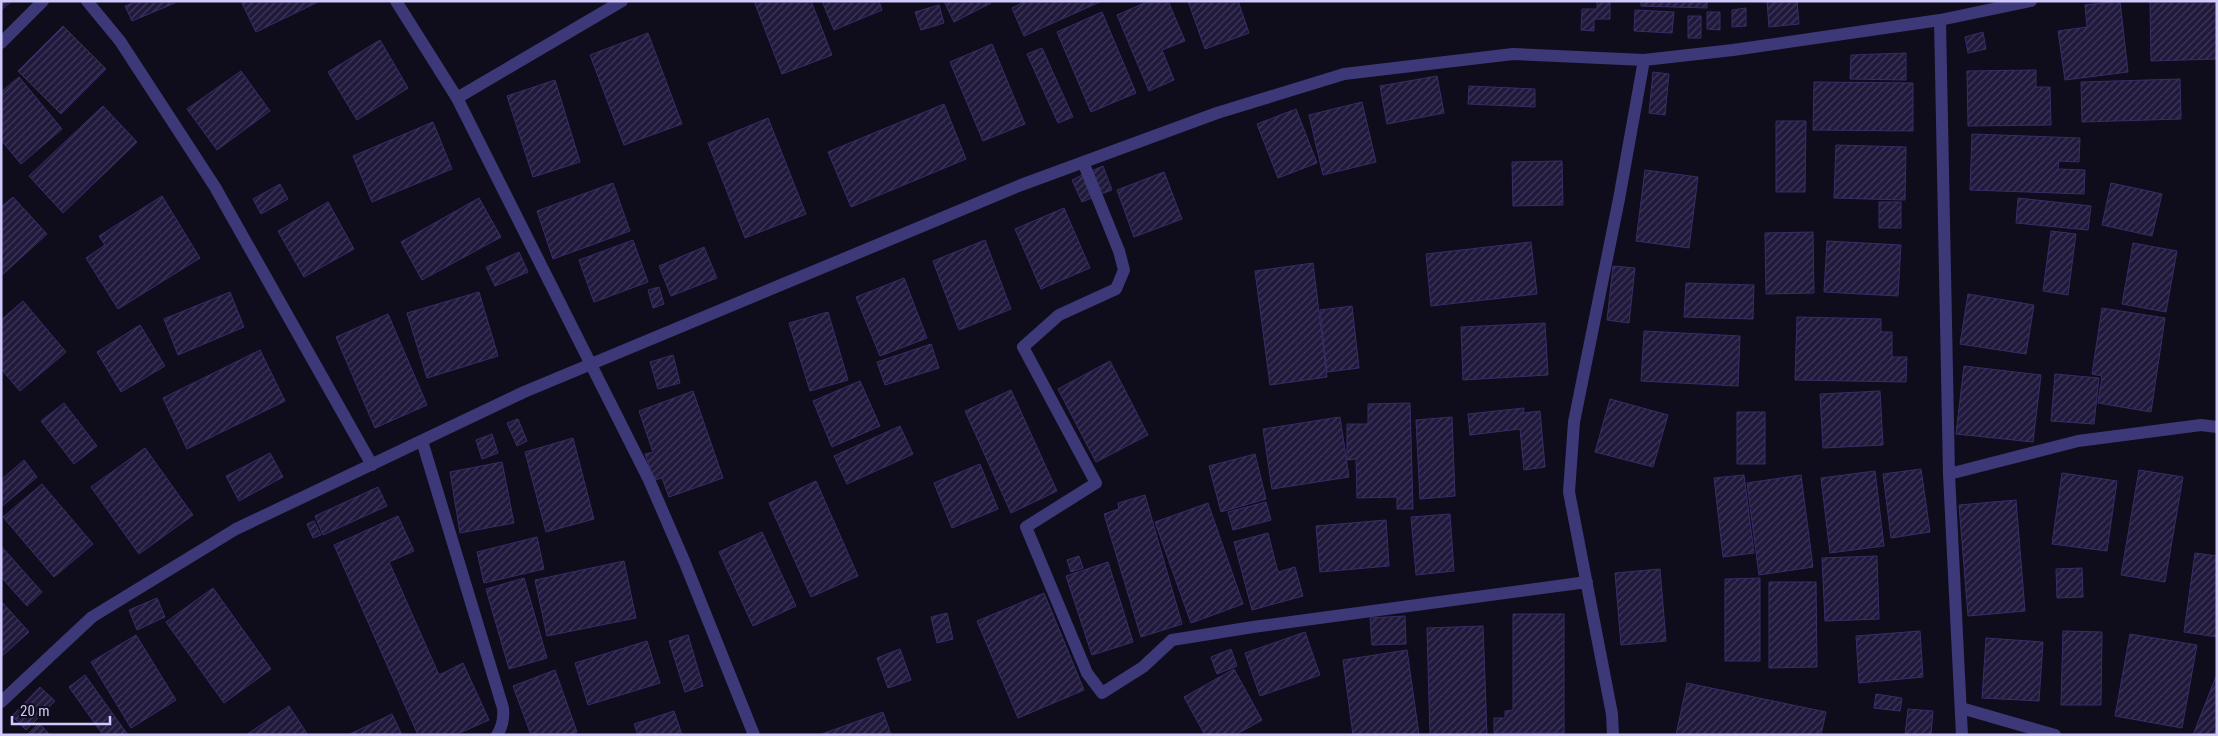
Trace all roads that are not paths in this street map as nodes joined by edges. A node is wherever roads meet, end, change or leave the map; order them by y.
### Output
1 (43, 1) edge
2 (87, 1) edge
3 (396, 1) edge
4 (622, 1) edge
5 (2031, 1) edge
6 (1940, 20) junction
7 (1, 43) edge
8 (1644, 60) junction
9 (457, 98) junction
10 (1083, 162) junction
11 (592, 363) junction
12 (2217, 427) edge
13 (422, 441) junction
14 (372, 465) junction
15 (1949, 474) junction
16 (1587, 582) junction
17 (1, 702) edge
18 (1961, 708) junction
19 (498, 735) edge
20 (754, 735) edge
21 (1613, 735) edge
22 (1962, 735) edge
23 (2056, 735) edge

1 - 7 street
2 - 14 street
3 - 9 street
4 - 9 street
5 - 6 street
6 - 8 street
6 - 15 street
8 - 10 street
8 - 16 street
9 - 11 street
10 - 11 street
10 - 16 street
11 - 13 street
11 - 20 street
12 - 15 street
13 - 14 street
13 - 19 street
14 - 17 street
15 - 18 street
16 - 21 street
18 - 22 street
18 - 23 street

